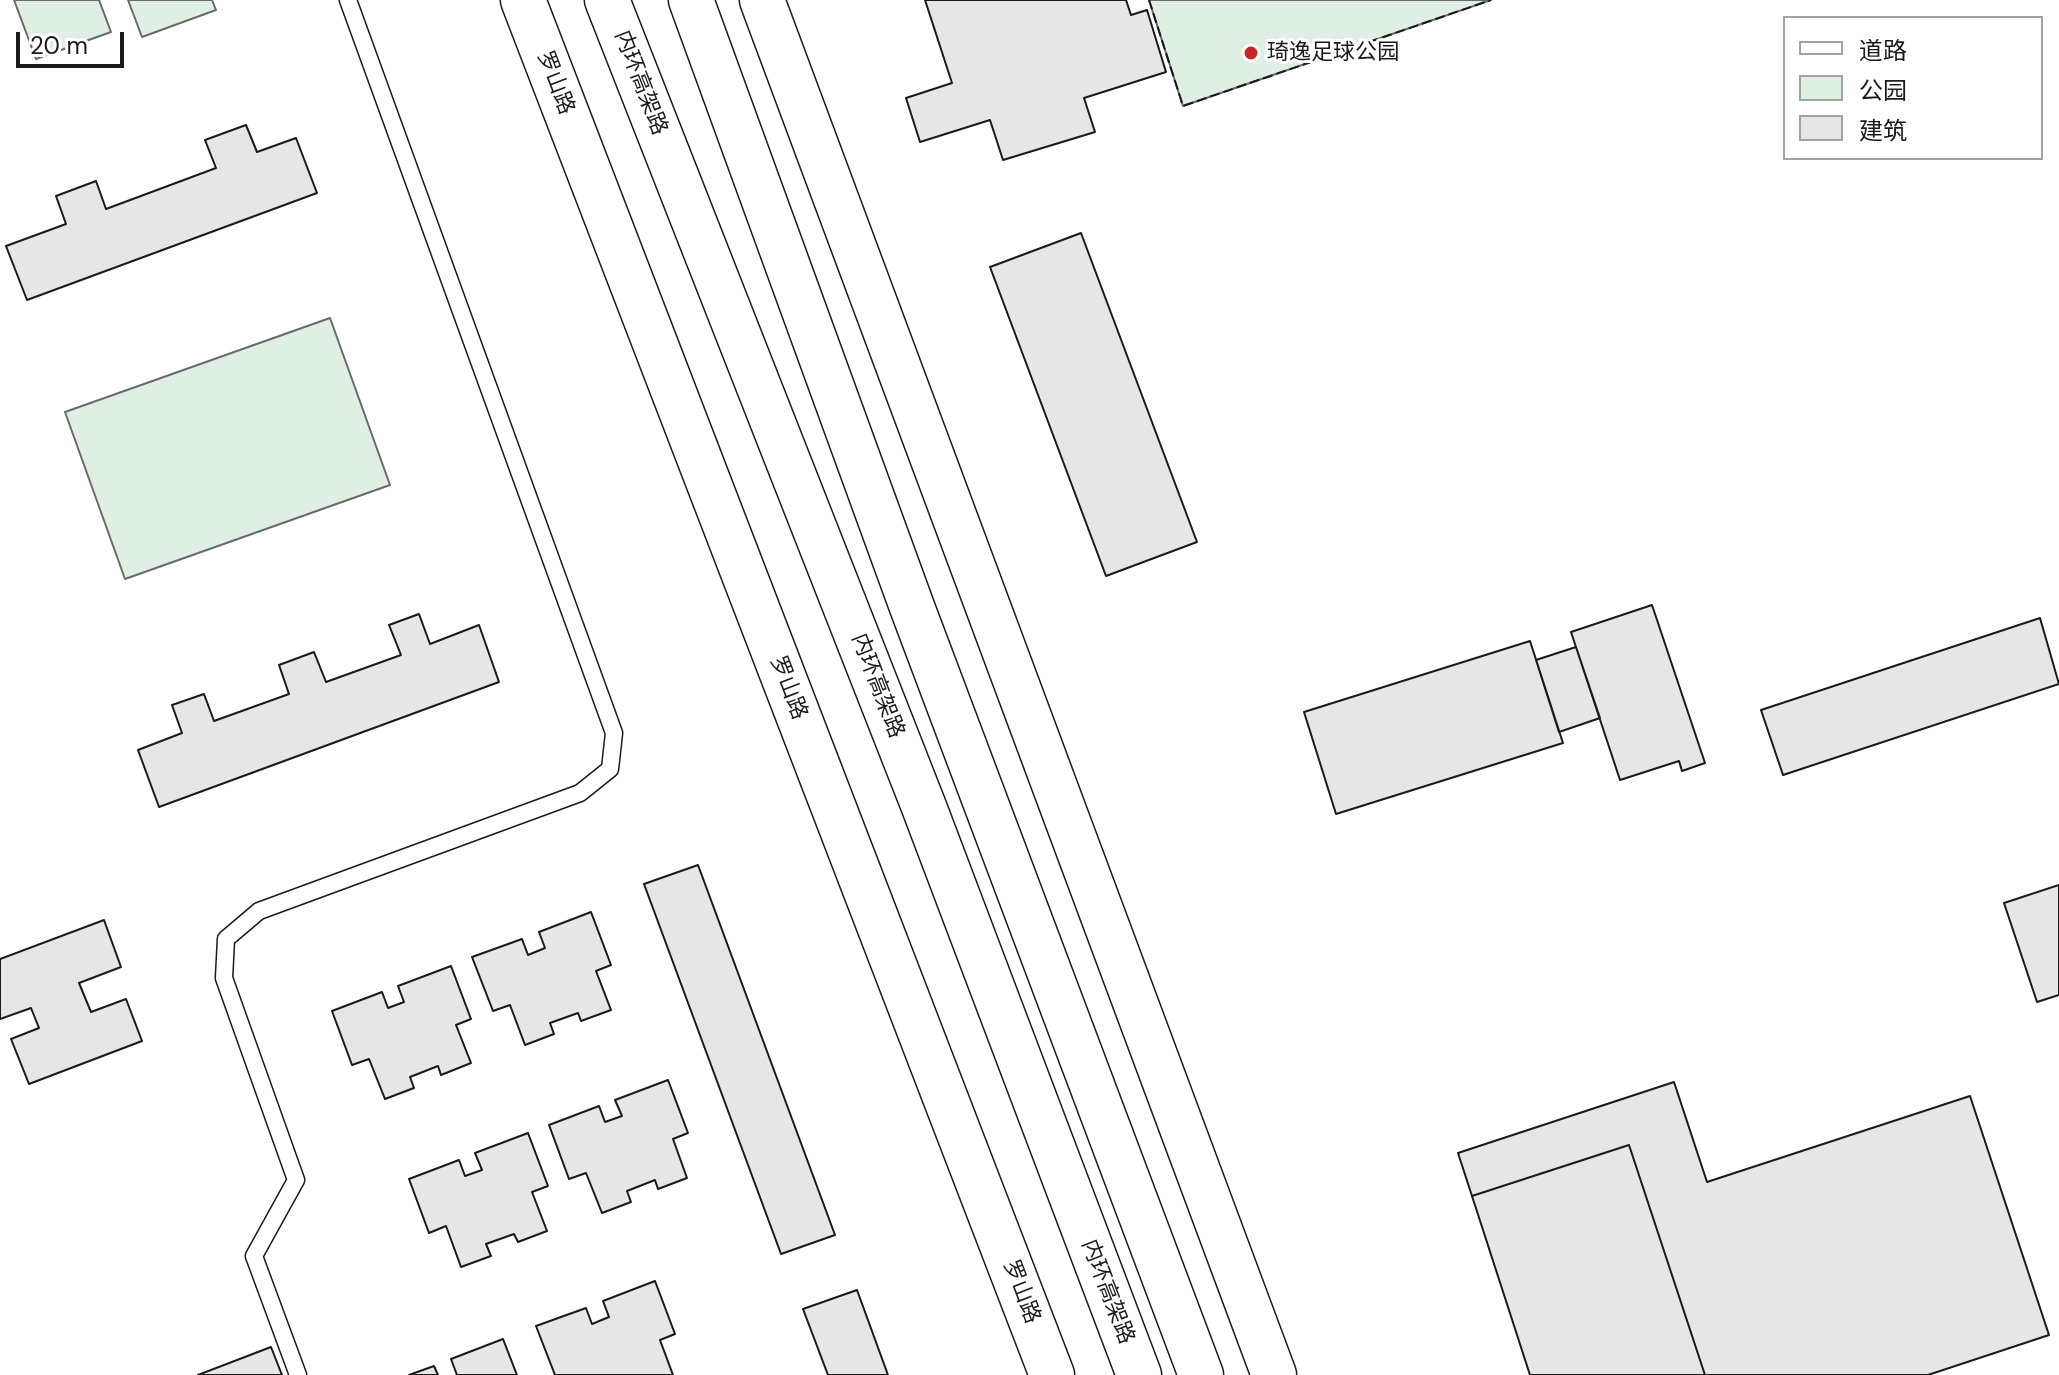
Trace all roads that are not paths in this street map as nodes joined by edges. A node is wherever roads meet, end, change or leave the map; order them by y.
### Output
1 (348, 0) edge
2 (523, 0) edge
3 (607, 0) edge
4 (691, 0) edge
5 (762, 0) edge
6 (298, 1375) edge
7 (1052, 1375) edge
8 (1139, 1375) edge
9 (1201, 1375) edge
10 (1274, 1375) edge

1 - 6 lane
2 - 7 main road, 罗山路
3 - 8 main road, 内环高架路
4 - 9 main road
5 - 10 main road

